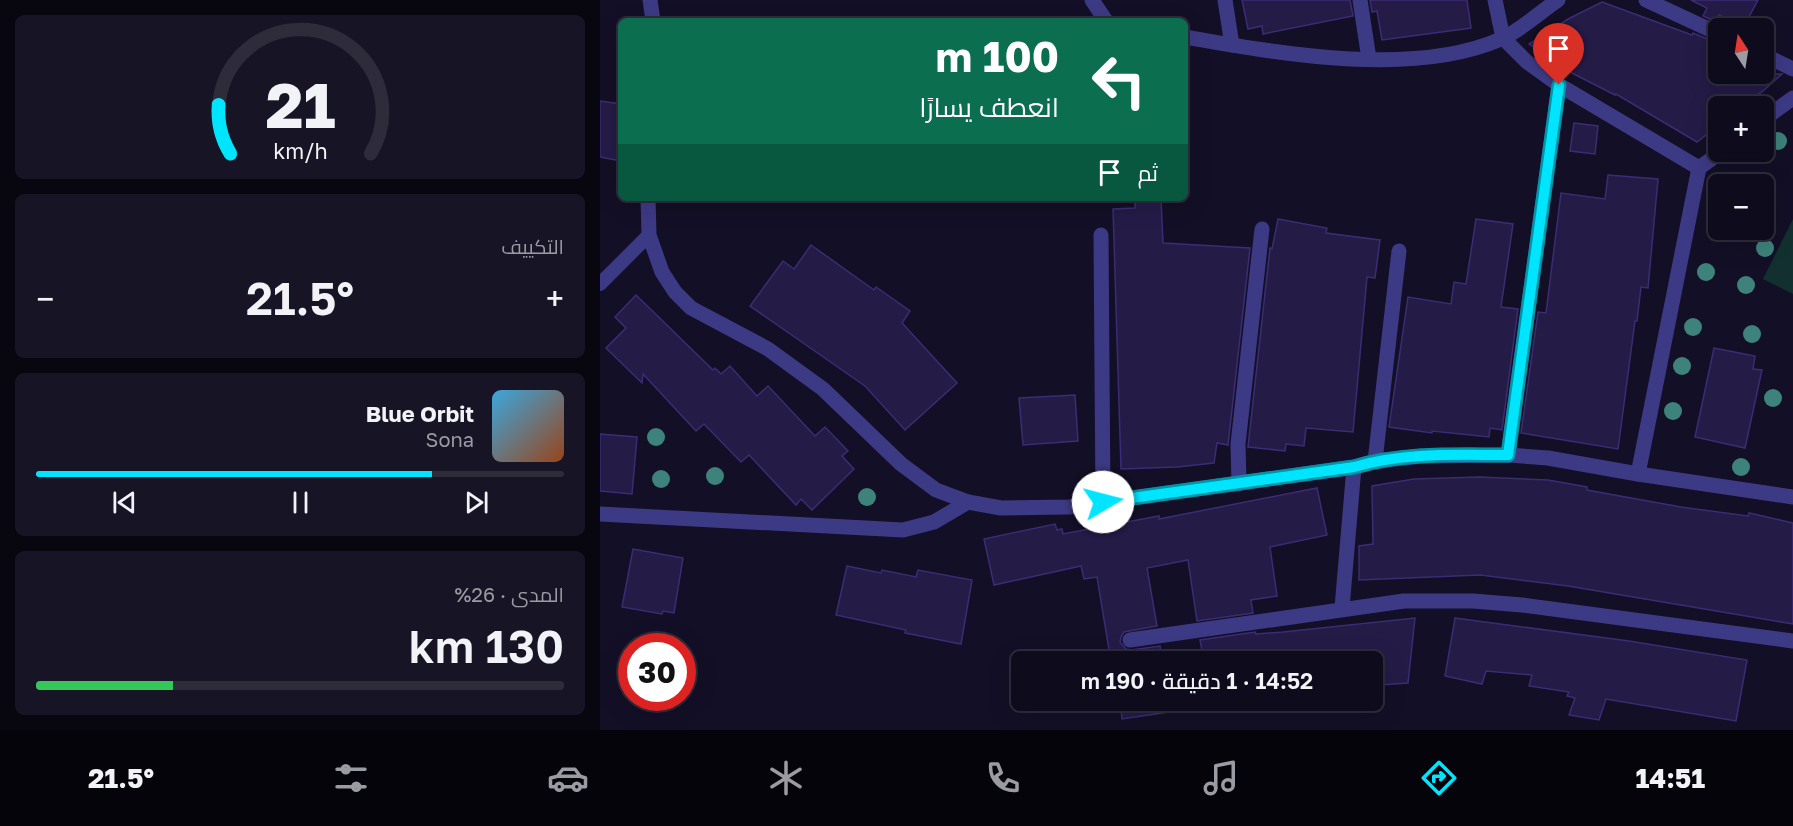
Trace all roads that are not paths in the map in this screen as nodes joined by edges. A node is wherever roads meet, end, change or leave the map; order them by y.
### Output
1 (650, 0) edge
2 (1092, 0) edge
3 (1225, 0) edge
4 (1360, 0) edge
5 (1495, 0) edge
6 (1558, 0) edge
7 (1646, 0) edge
8 (653, 18) edge
9 (1104, 18) edge
10 (1708, 29) edge
11 (1188, 38) edge
12 (1503, 38) junction
13 (1233, 45) junction
14 (1369, 59) junction
15 (1774, 60) edge
16 (1793, 69) edge
17 (1559, 85) junction
18 (1793, 98) edge
19 (1774, 112) edge
20 (1708, 161) edge
21 (1699, 168) junction
22 (648, 201) edge
23 (1262, 229) dead end
24 (1101, 235) dead end
25 (649, 236) junction
26 (1399, 251) dead end
27 (600, 284) edge
28 (1508, 455) junction
29 (1375, 461) junction
30 (1354, 467) junction
31 (1638, 474) junction
32 (1239, 484) junction
33 (1793, 496) edge
34 (968, 502) junction
35 (1103, 502) junction
36 (600, 514) edge
37 (1342, 608) junction
38 (1130, 640) dead end
39 (1793, 641) edge

1 - 8 street
2 - 9 street
3 - 13 street
4 - 14 street
5 - 12 street
6 - 12 street
7 - 10 street
11 - 13 street
12 - 14 street
12 - 17 street
13 - 14 street
15 - 16 street
17 - 21 street
17 - 28 street
18 - 19 street
20 - 21 street
21 - 31 street
22 - 25 street
23 - 32 street
24 - 35 street
25 - 27 lane
25 - 34 street
26 - 29 street
28 - 29 street
28 - 31 street
29 - 30 street
30 - 32 street
30 - 37 street
31 - 33 street
32 - 35 street
34 - 35 street
34 - 36 street
37 - 38 street
37 - 39 street

